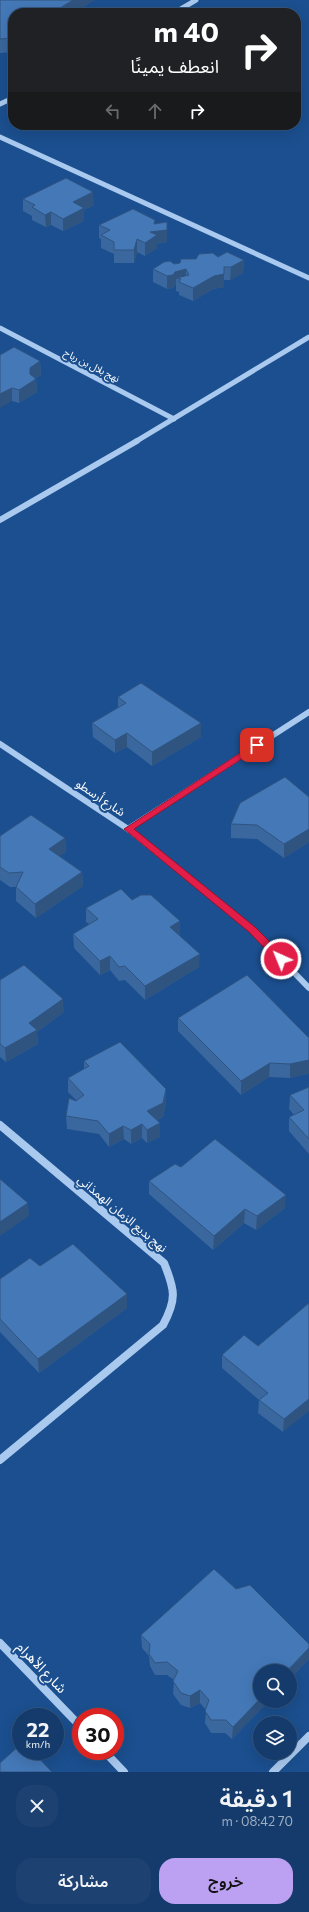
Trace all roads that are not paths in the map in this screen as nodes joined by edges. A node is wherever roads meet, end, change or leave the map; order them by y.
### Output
1 (196, 0) edge
2 (182, 8) edge
3 (0, 137) edge
4 (309, 278) edge
5 (0, 328) edge
6 (309, 337) edge
7 (174, 419) junction
8 (0, 520) edge
9 (309, 712) edge
10 (0, 744) edge
11 (128, 829) junction
12 (309, 988) edge
13 (0, 1125) edge
14 (0, 1460) edge
15 (0, 1643) edge
16 (72, 1719) edge
17 (309, 1736) edge
18 (113, 1760) edge
19 (124, 1772) edge
20 (272, 1772) edge

1 - 2 street
3 - 4 street
5 - 7 street, نهج بلال بن رباح
6 - 7 street
7 - 8 street
9 - 11 street
10 - 11 street, شارع أرسطو
11 - 12 street, شارع أرسطو
13 - 14 street, نهج بديع الزمان الهمذاني
15 - 16 street, شارع الأهرام
17 - 20 street
18 - 19 street

